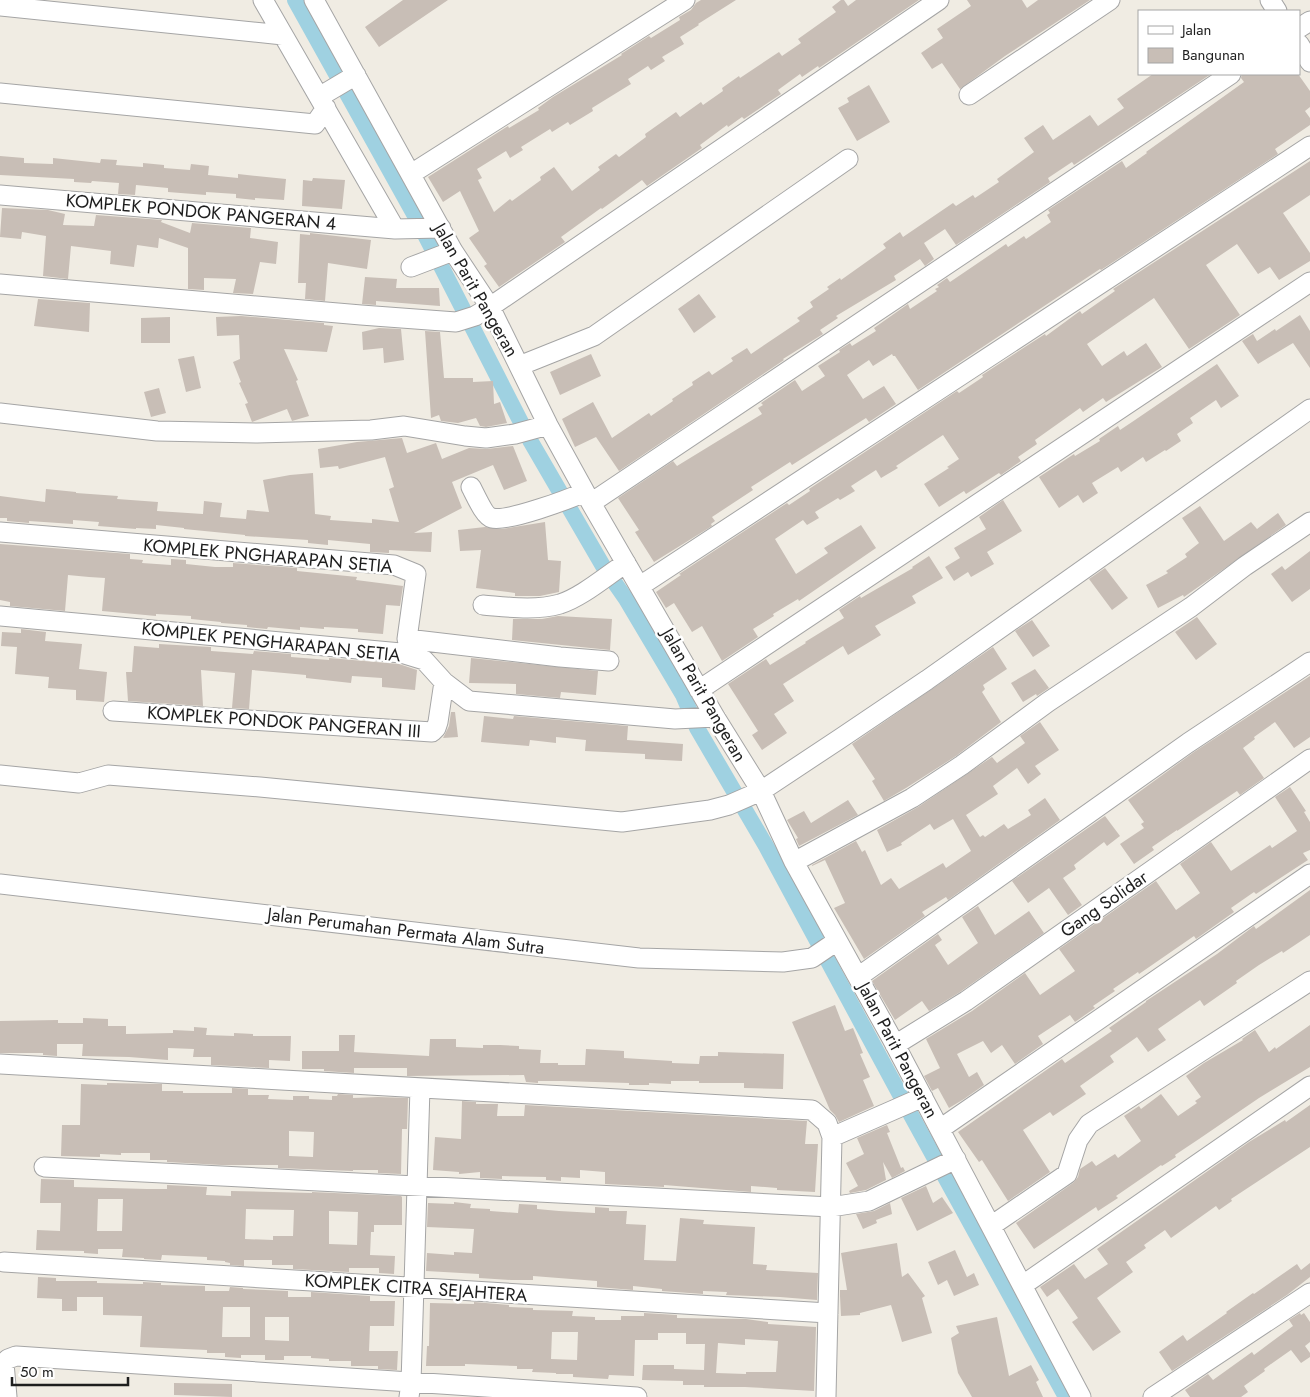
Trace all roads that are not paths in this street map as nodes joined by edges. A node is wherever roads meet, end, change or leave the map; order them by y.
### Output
1 (263, 0) edge
2 (314, 0) edge
3 (685, 0) edge
4 (940, 0) edge
5 (1110, 0) edge
6 (0, 6) edge
7 (283, 35) junction
8 (1300, 46) edge
9 (1310, 62) edge
10 (356, 75) junction
11 (1229, 75) edge
12 (0, 93) edge
13 (969, 95) dead end
14 (323, 103) junction
15 (1310, 146) edge
16 (848, 158) dead end
17 (411, 174) junction
18 (0, 195) edge
19 (435, 228) junction
20 (399, 229) junction
21 (453, 251) junction
22 (418, 264) dead end
23 (1310, 282) edge
24 (0, 284) edge
25 (483, 311) junction
26 (519, 366) junction
27 (1310, 409) edge
28 (0, 413) edge
29 (544, 426) junction
30 (471, 487) dead end
31 (584, 497) junction
32 (1310, 522) edge
33 (0, 532) edge
34 (622, 566) junction
35 (640, 586) junction
36 (483, 605) dead end
37 (0, 616) edge
38 (609, 661) dead end
39 (1310, 662) edge
40 (444, 682) junction
41 (700, 690) junction
42 (113, 711) dead end
43 (711, 717) junction
44 (1310, 759) edge
45 (0, 775) edge
46 (757, 793) junction
47 (794, 862) junction
48 (1310, 874) edge
49 (0, 884) edge
50 (834, 944) junction
51 (858, 977) junction
52 (1310, 981) edge
53 (895, 1045) junction
54 (0, 1064) edge
55 (1310, 1086) edge
56 (420, 1088) junction
57 (918, 1099) junction
58 (940, 1129) junction
59 (832, 1137) junction
60 (956, 1159) junction
61 (44, 1167) dead end
62 (417, 1186) junction
63 (831, 1207) junction
64 (991, 1226) junction
65 (4, 1262) dead end
66 (1023, 1285) junction
67 (414, 1288) junction
68 (1310, 1293) edge
69 (828, 1313) junction
70 (410, 1390) edge
71 (8, 1397) edge
72 (637, 1397) edge
73 (826, 1397) edge
74 (1081, 1397) edge
75 (1153, 1397) edge

1 - 7 street
2 - 10 street, Jalan Parit Pangeran
3 - 17 street
4 - 25 street
5 - 13 street
6 - 7 street
7 - 14 street
8 - 9 street
10 - 14 street
10 - 17 street, Jalan Parit Pangeran
11 - 31 street
12 - 14 street
14 - 20 street
15 - 35 street
16 - 26 street
17 - 19 street, Jalan Parit Pangeran
18 - 20 street, KOMPLEK PONDOK PANGERAN 4
19 - 20 street, KOMPLEK PONDOK PANGERAN 4
19 - 21 street, Jalan Parit Pangeran
21 - 22 street
21 - 25 street, Jalan Parit Pangeran
23 - 41 street
24 - 25 street
25 - 26 street, Jalan Parit Pangeran
26 - 29 street, Jalan Parit Pangeran
27 - 46 street
28 - 29 street
29 - 31 street, Jalan Parit Pangeran
30 - 31 street
31 - 34 street, Jalan Parit Pangeran
32 - 47 street
33 - 38 street, KOMPLEK PNGHARAPAN SETIA
34 - 35 street, Jalan Parit Pangeran
34 - 36 street
35 - 41 street, Jalan Parit Pangeran
37 - 40 street, KOMPLEK PENGHARAPAN SETIA
39 - 51 street
40 - 42 street, KOMPLEK PONDOK PANGERAN III
40 - 43 street, KOMPLEK PENGHARAPAN SETIA
41 - 43 street, Jalan Parit Pangeran
43 - 46 street, Jalan Parit Pangeran
44 - 53 street, Gang Solidar
45 - 46 street
46 - 47 street, Jalan Parit Pangeran
47 - 50 street, Jalan Parit Pangeran
48 - 58 street
49 - 50 street, Jalan Perumahan Permata Alam Sutra
50 - 51 street, Jalan Parit Pangeran
51 - 53 street, Jalan Parit Pangeran
52 - 64 street
53 - 57 street, Jalan Parit Pangeran
54 - 56 street
55 - 66 street
56 - 59 street
56 - 62 street
57 - 58 street, Jalan Parit Pangeran
57 - 59 street
58 - 60 street, Jalan Parit Pangeran
59 - 63 street
60 - 63 street
60 - 64 street, Jalan Parit Pangeran
61 - 62 street
62 - 63 street
62 - 67 street
63 - 69 street
64 - 66 street, Jalan Parit Pangeran
65 - 67 street, KOMPLEK CITRA SEJAHTERA
66 - 74 street, Jalan Parit Pangeran
67 - 69 street, KOMPLEK CITRA SEJAHTERA
67 - 70 street
68 - 75 street
69 - 73 street
70 - 71 street
70 - 72 street

